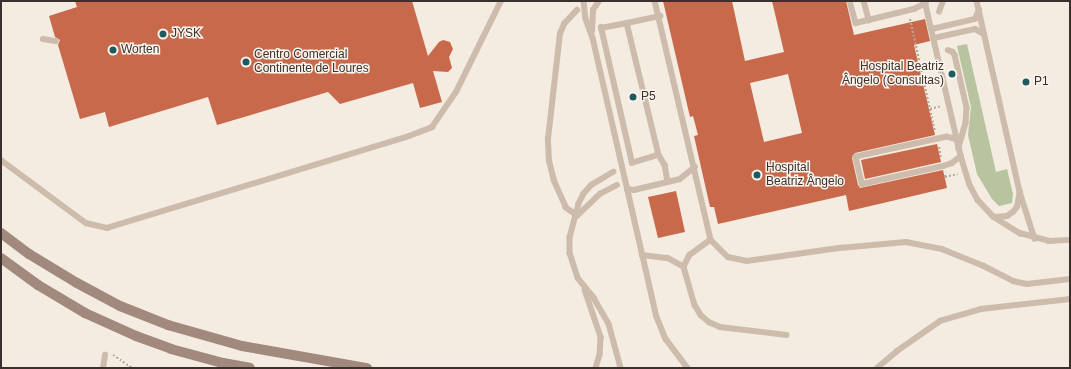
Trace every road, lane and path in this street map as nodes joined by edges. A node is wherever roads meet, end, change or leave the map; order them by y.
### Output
1 (501, 1) edge
2 (584, 1) edge
3 (599, 1) edge
4 (655, 1) edge
5 (850, 1) edge
6 (864, 1) edge
7 (943, 1) edge
8 (977, 1) edge
9 (926, 2) edge
10 (577, 10) dead end
11 (979, 10) junction
12 (939, 12) dead end
13 (660, 16) junction
14 (909, 17) dead end
15 (917, 19) dead end
16 (869, 20) junction
17 (910, 20) junction
18 (627, 23) junction
19 (932, 29) junction
20 (984, 34) junction
21 (593, 38) junction
22 (934, 38) junction
23 (43, 39) dead end
24 (56, 41) dead end
25 (948, 50) dead end
26 (944, 106) dead end
27 (930, 109) junction
28 (936, 133) dead end
29 (958, 140) junction
30 (938, 144) dead end
31 (959, 148) junction
32 (659, 155) junction
33 (961, 156) junction
34 (1, 160) edge
35 (942, 160) dead end
36 (695, 167) junction
37 (944, 171) dead end
38 (614, 172) dead end
39 (959, 173) dead end
40 (668, 182) junction
41 (617, 185) dead end
42 (627, 189) junction
43 (1020, 192) junction
44 (577, 216) junction
45 (994, 217) junction
46 (1, 233) edge
47 (1035, 239) junction
48 (711, 240) junction
49 (1070, 240) edge
50 (642, 255) junction
51 (1, 258) edge
52 (684, 267) junction
53 (1070, 279) edge
54 (584, 288) junction
55 (1070, 299) edge
56 (787, 335) dead end
57 (105, 355) joint
58 (103, 368) edge
59 (132, 368) edge
60 (250, 368) edge
61 (368, 368) edge
62 (596, 368) edge
63 (621, 368) edge
64 (688, 368) edge
65 (877, 368) edge

1 - 34 lane
2 - 21 lane
3 - 21 lane
4 - 13 lane
5 - 16 lane
6 - 16 lane
7 - 12 lane
8 - 11 lane
9 - 16 lane
9 - 19 lane
10 - 44 lane
11 - 19 lane
11 - 20 lane
13 - 18 lane
13 - 36 lane
14 - 17 path
15 - 17 path
17 - 27 path
18 - 32 lane
18 - 32 lane
19 - 22 lane
20 - 22 lane
20 - 43 lane
21 - 42 lane
22 - 29 lane
23 - 24 lane
25 - 31 lane
26 - 27 path
27 - 28 path
29 - 31 lane
29 - 33 lane
30 - 35 path
31 - 33 lane
32 - 40 lane
33 - 45 lane
36 - 40 lane
36 - 48 lane
37 - 39 path
38 - 44 lane
40 - 42 lane
41 - 44 lane
42 - 50 lane
43 - 45 lane
43 - 47 lane
44 - 54 lane
45 - 47 lane
46 - 61 main road
47 - 49 lane
48 - 52 lane
48 - 53 lane
50 - 52 lane
50 - 64 lane
51 - 60 main road
52 - 56 lane
54 - 62 lane
54 - 63 lane
55 - 65 lane
57 - 58 lane
57 - 59 path

